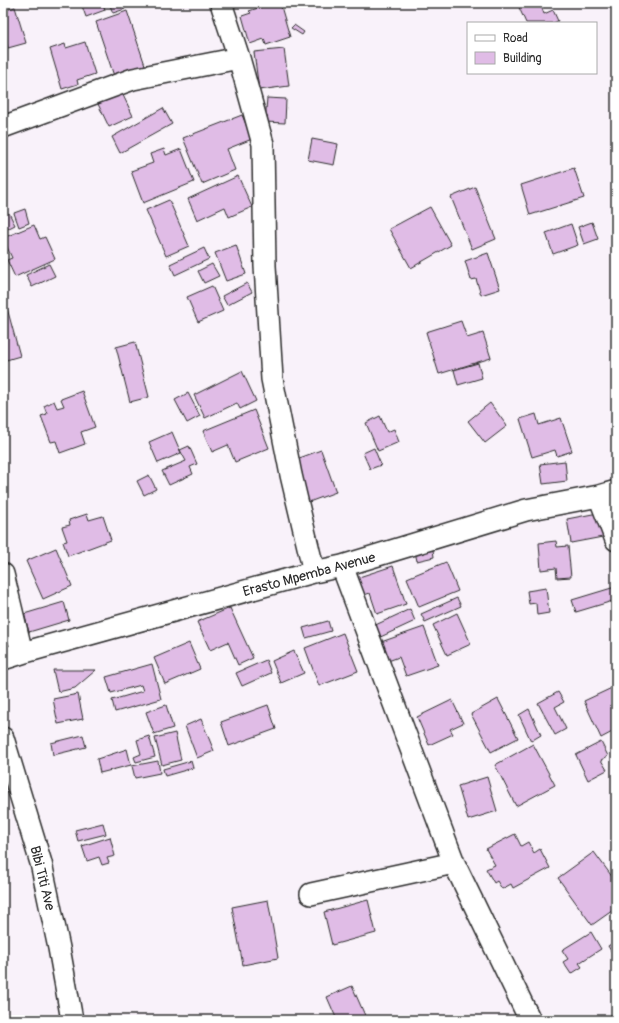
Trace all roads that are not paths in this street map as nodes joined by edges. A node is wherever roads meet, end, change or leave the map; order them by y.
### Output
1 (221, 3) edge
2 (239, 58) junction
3 (3, 127) edge
4 (608, 494) edge
5 (616, 540) edge
6 (342, 566) junction
7 (314, 572) junction
8 (3, 574) edge
9 (13, 656) edge
10 (3, 738) edge
11 (454, 863) junction
12 (311, 894) dead end
13 (72, 1020) edge
14 (530, 1020) edge

1 - 2 street
2 - 3 street
2 - 7 street
4 - 5 street
4 - 6 street, Erasto Mpemba Avenue
6 - 7 street, Erasto Mpemba Avenue
6 - 11 street
7 - 9 street, Erasto Mpemba Avenue
8 - 9 street
10 - 13 street, Bibi Titi Ave
11 - 12 street
11 - 14 street

